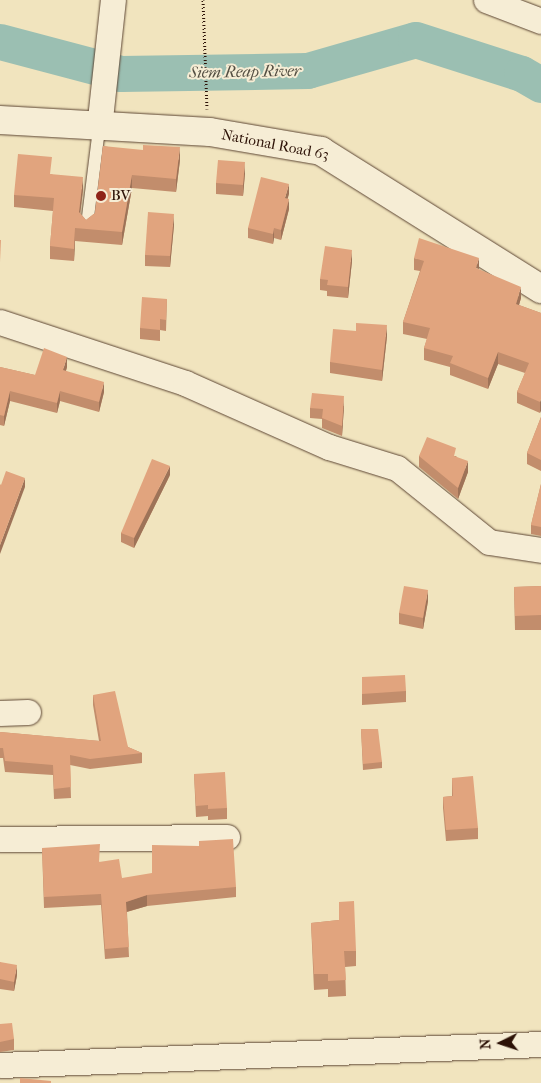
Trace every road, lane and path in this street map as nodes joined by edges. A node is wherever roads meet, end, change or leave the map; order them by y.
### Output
1 (203, 0) edge
2 (486, 0) edge
3 (113, 1) edge
4 (541, 21) edge
5 (207, 108) dead end
6 (0, 120) edge
7 (99, 128) junction
8 (87, 225) edge
9 (541, 289) edge
10 (0, 322) edge
11 (541, 550) edge
12 (28, 712) dead end
13 (0, 713) edge
14 (227, 837) edge
15 (0, 839) edge
16 (541, 1044) edge
17 (0, 1065) edge

1 - 5 path
2 - 4 street
3 - 7 street
6 - 7 street, National Road 63
7 - 8 lane
7 - 9 street, National Road 63
10 - 11 street
12 - 13 street
14 - 15 street
16 - 17 street

